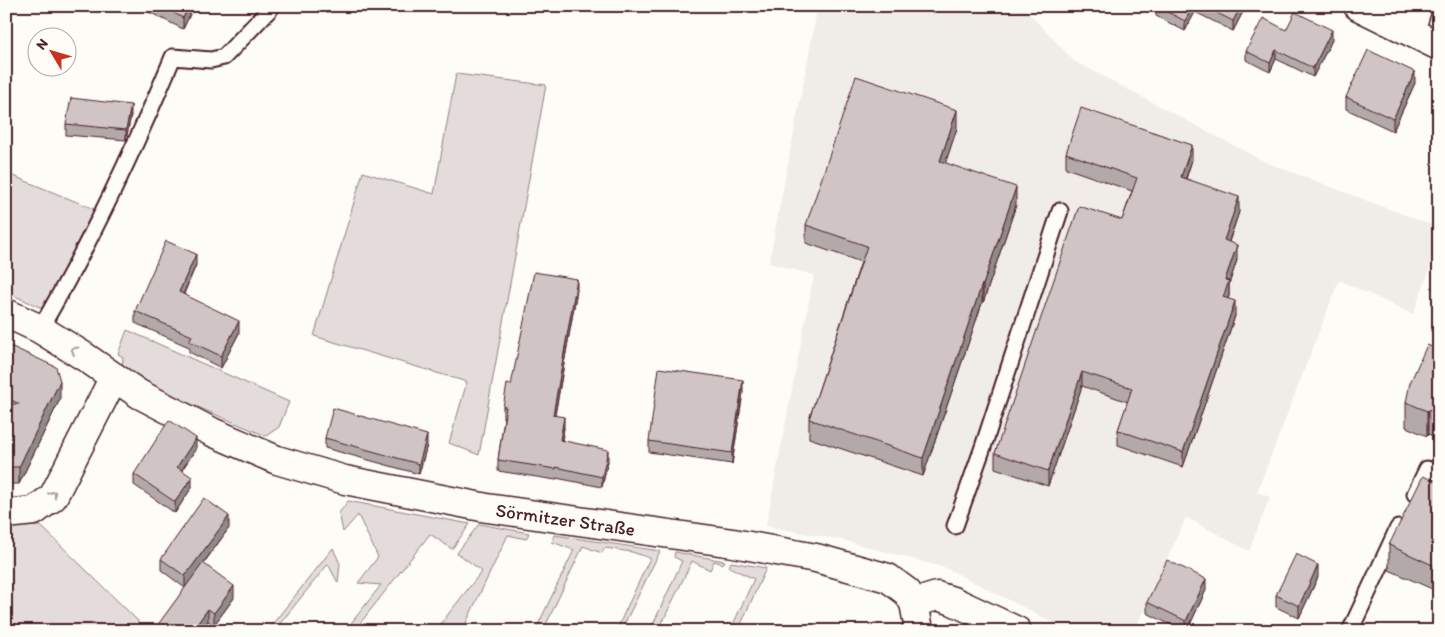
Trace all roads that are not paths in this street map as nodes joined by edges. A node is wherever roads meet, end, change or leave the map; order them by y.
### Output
1 (1358, 6) edge
2 (270, 9) dead end
3 (1414, 19) edge
4 (1439, 46) edge
5 (1060, 211) dead end
6 (6, 314) edge
7 (40, 329) junction
8 (114, 377) junction
9 (1439, 473) edge
10 (6, 514) edge
11 (955, 526) dead end
12 (914, 603) junction
13 (916, 631) edge
14 (1017, 631) edge
15 (1350, 631) edge

1 - 3 street
2 - 7 lane
3 - 4 street
5 - 11 lane
6 - 7 street, Sörmitzer Straße
8 -> 7 street, Sörmitzer Straße
10 -> 8 street
8 - 12 street, Sörmitzer Straße
9 - 15 lane
12 - 13 street
12 - 14 street

